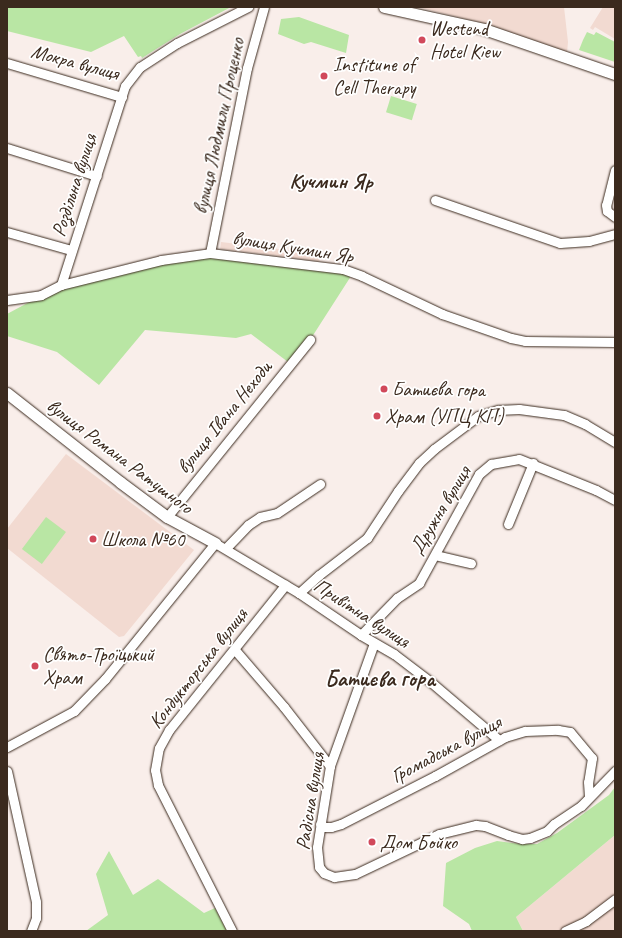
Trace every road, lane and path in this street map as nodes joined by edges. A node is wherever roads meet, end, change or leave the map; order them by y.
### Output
1 (248, 7) edge
2 (264, 7) edge
3 (384, 7) edge
4 (7, 63) edge
5 (615, 74) edge
6 (122, 97) junction
7 (7, 148) edge
8 (615, 170) edge
9 (97, 176) junction
10 (435, 200) dead end
11 (615, 217) edge
12 (7, 232) edge
13 (615, 234) edge
14 (71, 250) junction
15 (210, 252) junction
16 (61, 285) junction
17 (7, 300) edge
18 (310, 340) dead end
19 (615, 342) edge
20 (7, 393) edge
21 (615, 442) edge
22 (533, 463) junction
23 (320, 484) dead end
24 (615, 500) edge
25 (167, 517) junction
26 (508, 524) dead end
27 (215, 544) junction
28 (226, 548) junction
29 (435, 555) junction
30 (471, 563) dead end
31 (286, 585) junction
32 (299, 594) junction
33 (361, 635) junction
34 (374, 643) junction
35 (235, 650) junction
36 (500, 740) junction
37 (7, 747) edge
38 (330, 766) junction
39 (7, 771) edge
40 (615, 771) edge
41 (589, 797) junction
42 (320, 824) junction
43 (615, 899) edge
44 (31, 931) edge
45 (232, 931) edge
46 (565, 931) edge

1 - 6 street, Мокра вулиця
2 - 15 street, вулиця Людмили Проценко
3 - 5 street
4 - 6 street, Мокра вулиця
6 - 9 street, Роздільна вулиця
7 - 9 street
8 - 11 street
9 - 14 street, Роздільна вулиця
10 - 13 street
12 - 14 street
14 - 16 street, Роздільна вулиця
15 - 16 street, вулиця Кучмин Яр
15 - 19 street, вулиця Кучмин Яр
16 - 17 street, вулиця Кучмин Яр
18 - 25 street, вулиця Івана Неходи
20 - 25 street, вулиця Романа Ратушного
21 - 32 street
22 - 24 street, Дружня вулиця
22 - 26 street
22 - 29 street, Дружня вулиця
23 - 28 street
25 - 27 street, вулиця Романа Ратушного
27 - 28 street, Привітна вулиця
27 - 37 street
28 - 31 street, Привітна вулиця
29 - 30 street
29 - 33 street, Дружня вулиця
31 - 32 street, Привітна вулиця
31 - 35 street, Кондукторська вулиця
32 - 33 street, Привітна вулиця
33 - 34 street, Привітна вулиця
34 - 36 street, Привітна вулиця
34 - 38 street, Радісна вулиця
35 - 38 street
35 - 45 street, Кондукторська вулиця
36 - 41 street, Громадська вулиця
36 - 42 street, Громадська вулиця
38 - 42 street, Радісна вулиця
39 - 44 street
40 - 41 street
41 - 42 street, Радісна вулиця
43 - 46 street

